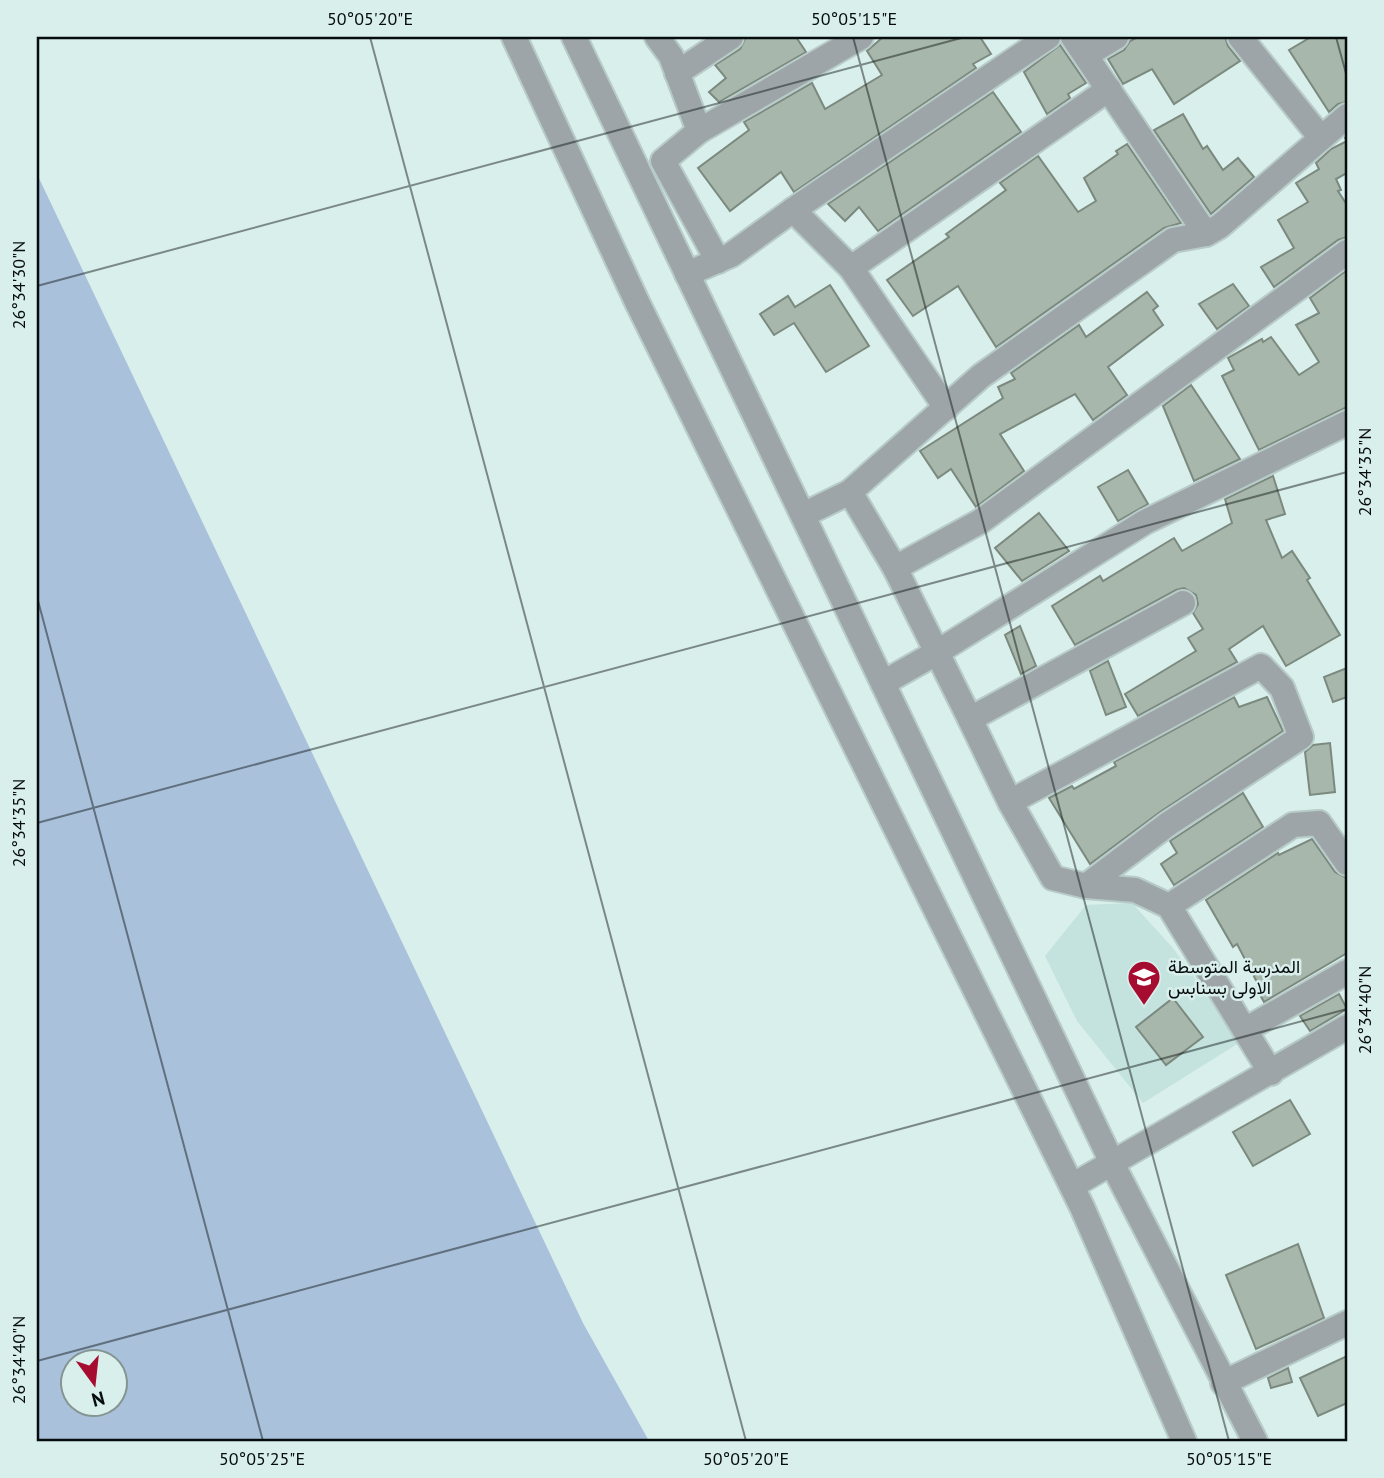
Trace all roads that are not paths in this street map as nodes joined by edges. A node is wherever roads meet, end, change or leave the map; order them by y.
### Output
1 (514, 37) edge
2 (574, 37) edge
3 (657, 37) edge
4 (731, 37) edge
5 (861, 37) edge
6 (1048, 37) edge
7 (1116, 37) edge
8 (1240, 37) edge
9 (1080, 46) edge
10 (677, 73) junction
11 (1109, 89) junction
12 (1347, 116) edge
13 (699, 131) junction
14 (1321, 138) junction
15 (793, 210) junction
16 (1206, 234) junction
17 (1347, 252) edge
18 (718, 261) junction
19 (851, 268) junction
20 (687, 274) junction
21 (946, 408) junction
22 (1347, 423) edge
23 (850, 492) junction
24 (803, 514) junction
25 (895, 568) junction
26 (1183, 604) dead end
27 (936, 653) junction
28 (883, 683) junction
29 (970, 719) junction
30 (1010, 802) junction
31 (1347, 863) edge
32 (1086, 886) junction
33 (1169, 906) junction
34 (1347, 972) edge
35 (1347, 1027) edge
36 (1245, 1030) junction
37 (1271, 1073) junction
38 (1113, 1162) junction
39 (1072, 1186) junction
40 (1347, 1323) edge
41 (1223, 1383) junction
42 (1184, 1441) edge
43 (1255, 1441) edge

1 - 39 street
2 - 20 street
3 - 10 street
4 - 10 street
5 - 13 street
6 - 15 street
7 - 9 street
8 - 14 street
9 - 11 street
10 - 13 street
11 - 16 street
11 - 19 street
12 - 14 street
13 - 18 street
14 - 16 street
15 - 18 street
15 - 19 street
16 - 21 street
17 - 25 street
18 - 20 street
19 - 21 street
20 - 24 street
21 - 23 street
22 - 27 street
23 - 24 street
23 - 25 street
24 - 28 street
25 - 27 street
26 - 29 street
27 - 28 street
27 - 29 street
28 - 38 street
29 - 30 street
30 - 32 street
30 - 32 street
31 - 33 street
32 - 33 street
33 - 36 street
34 - 36 street
35 - 37 street
36 - 37 street
37 - 38 street
38 - 39 street
38 - 41 street
39 - 42 street
40 - 41 street
41 - 43 street

